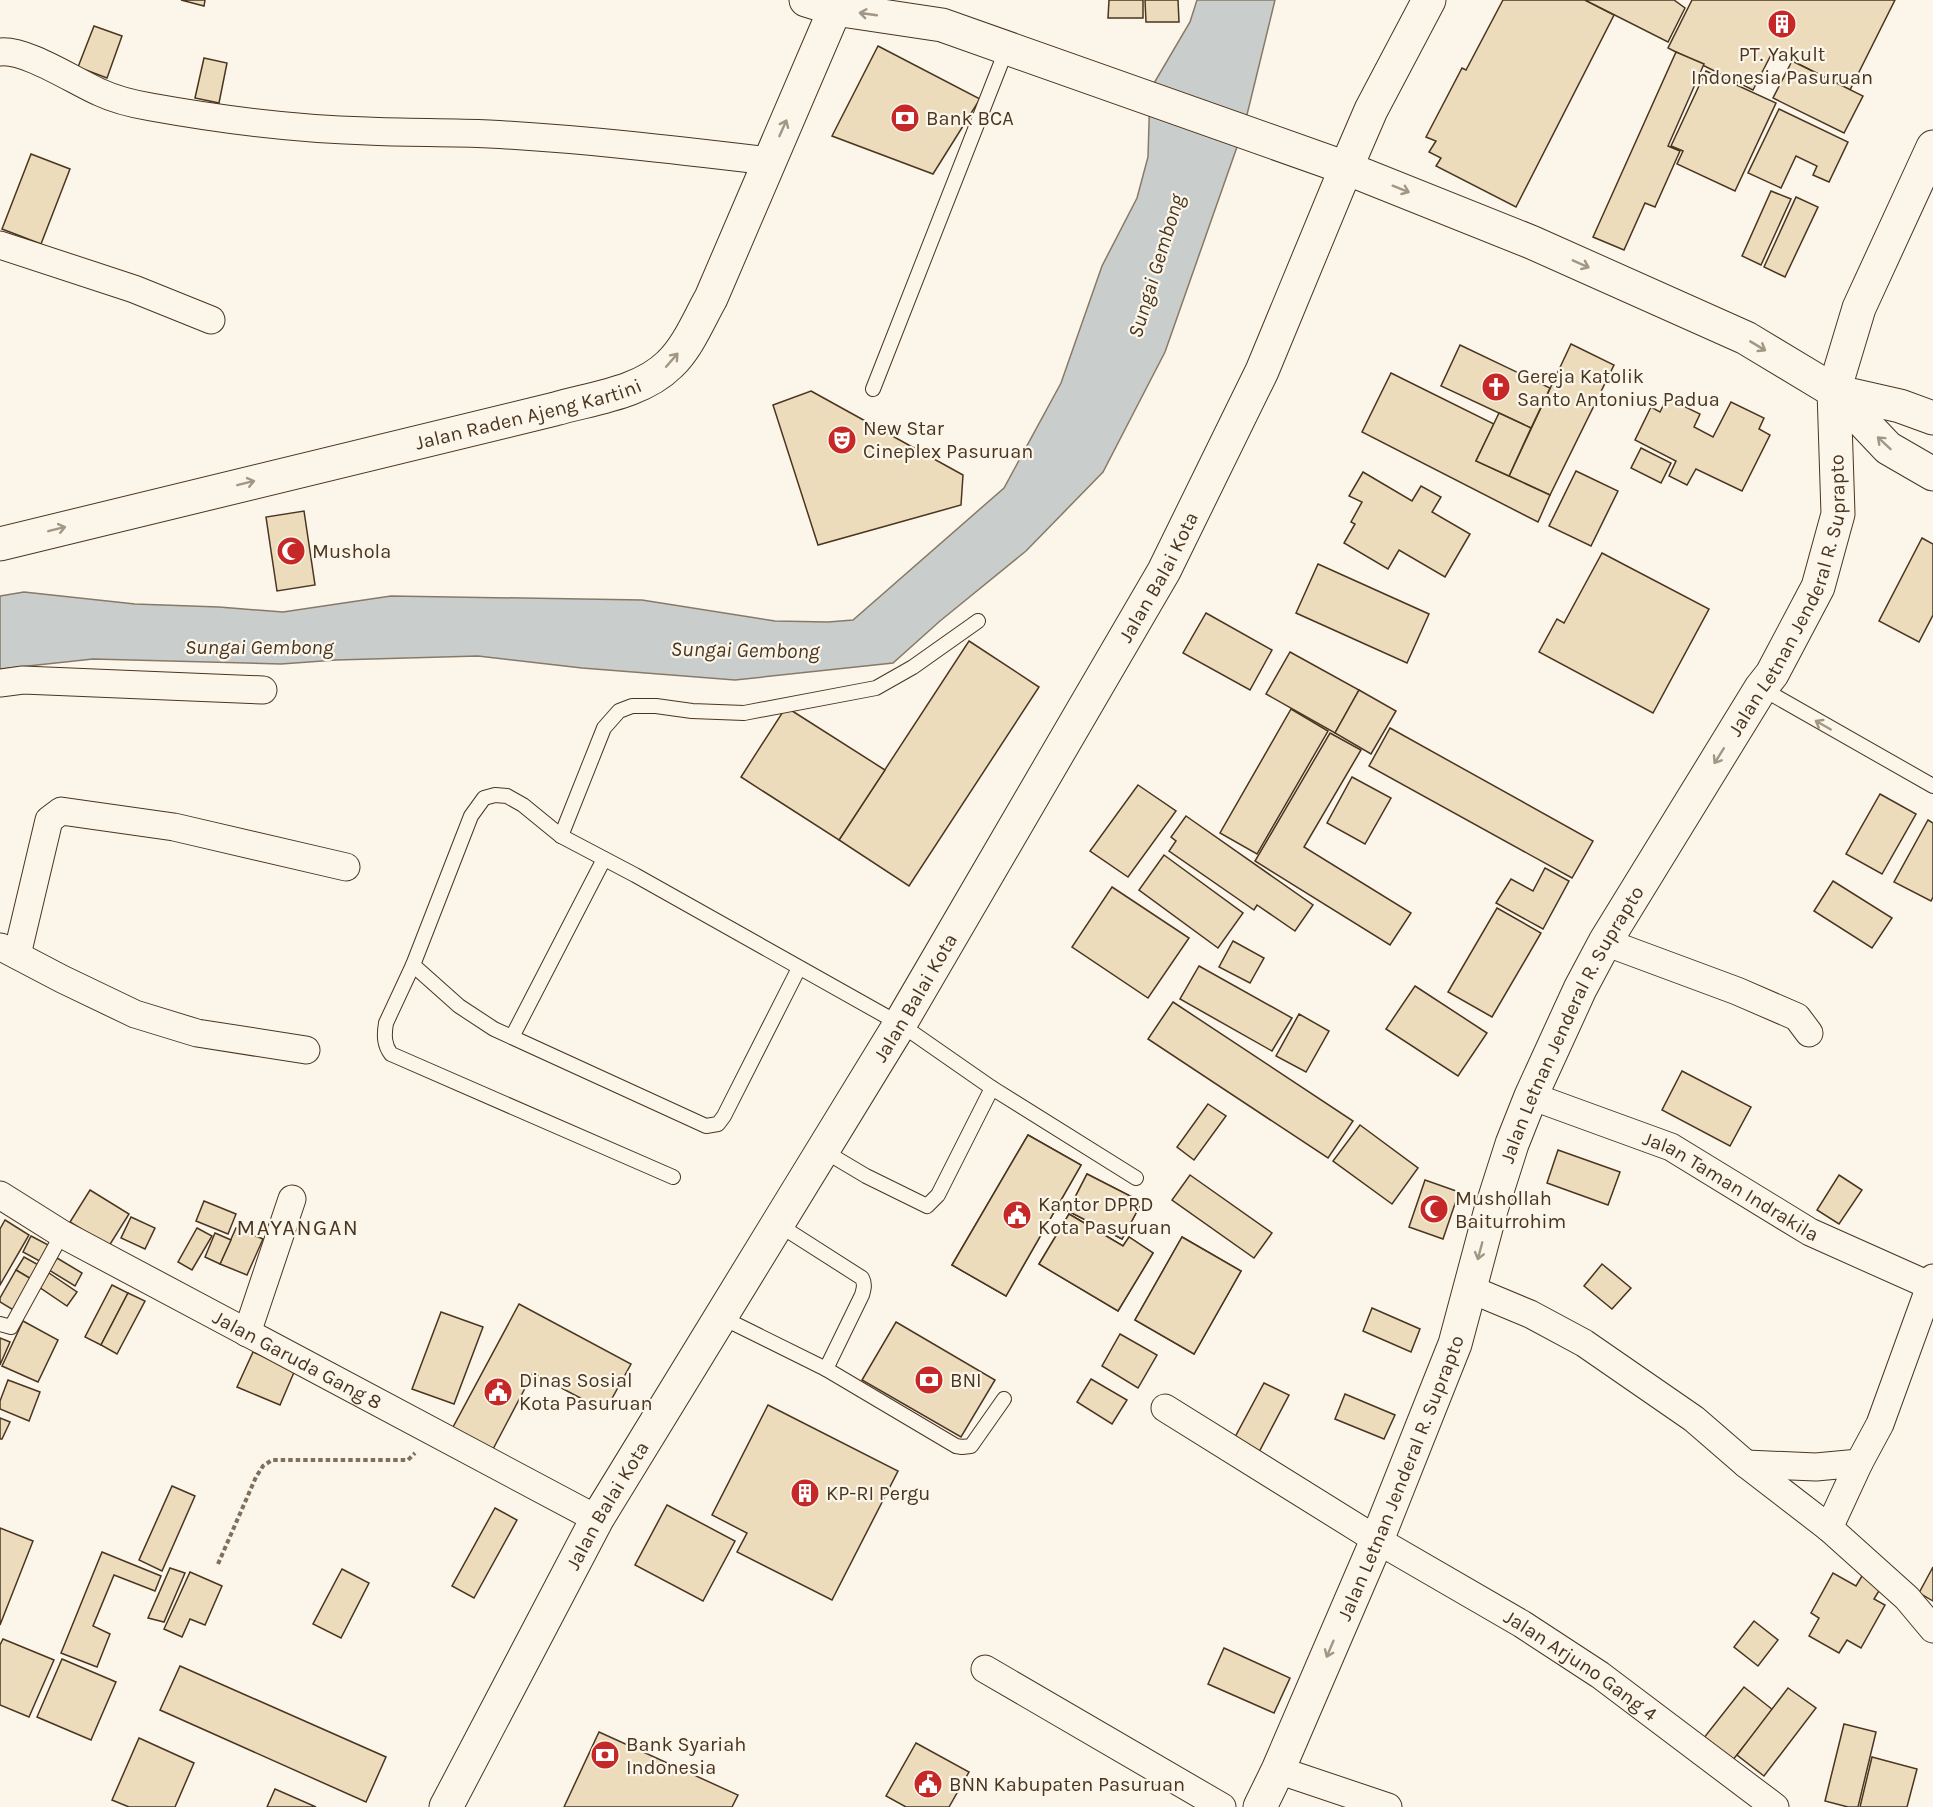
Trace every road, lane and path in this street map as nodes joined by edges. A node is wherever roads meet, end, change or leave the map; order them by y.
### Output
1 (903, 0) edge
2 (1429, 0) edge
3 (827, 3) edge
4 (942, 25) junction
5 (1007, 48) junction
6 (0, 52) edge
7 (1933, 147) edge
8 (769, 161) junction
9 (1346, 168) junction
10 (0, 245) edge
11 (211, 320) dead end
12 (873, 389) dead end
13 (1834, 392) junction
14 (1933, 418) edge
15 (1933, 474) edge
16 (0, 544) edge
17 (978, 621) dead end
18 (0, 683) edge
19 (1761, 688) junction
20 (263, 690) dead end
21 (1933, 786) edge
22 (561, 837) junction
23 (604, 859) junction
24 (346, 867) dead end
25 (1605, 942) junction
26 (8, 951) edge
27 (413, 964) junction
28 (798, 968) junction
29 (900, 1024) junction
30 (1809, 1033) dead end
31 (512, 1037) junction
32 (306, 1050) dead end
33 (992, 1088) junction
34 (1531, 1096) junction
35 (824, 1151) junction
36 (673, 1177) dead end
37 (1136, 1178) dead end
38 (0, 1195) edge
39 (292, 1199) dead end
40 (779, 1225) junction
41 (62, 1234) junction
42 (1932, 1284) edge
43 (1470, 1289) junction
44 (722, 1317) junction
45 (0, 1323) edge
46 (247, 1333) junction
47 (826, 1369) junction
48 (1004, 1399) dead end
49 (1166, 1408) dead end
50 (430, 1430) junction
51 (1859, 1463) junction
52 (1746, 1464) junction
53 (597, 1519) junction
54 (1829, 1528) junction
55 (1377, 1540) junction
56 (218, 1564) dead end
57 (1933, 1629) edge
58 (984, 1669) dead end
59 (1278, 1770) junction
60 (446, 1807) edge
61 (1222, 1807) edge
62 (1260, 1807) edge
63 (1388, 1807) edge
64 (1775, 1807) edge

1 - 4 main road
2 - 9 main road, Jalan Balai Kota
4 -> 3 main road
8 -> 3 main road, Jalan Raden Ajeng Kartini
4 - 5 main road
5 - 9 main road
5 - 12 lane
6 - 8 street
7 - 13 main road, Jalan Letnan Jenderal R. Suprapto
16 -> 8 main road, Jalan Raden Ajeng Kartini
9 -> 13 main road
9 - 29 main road, Jalan Balai Kota
10 - 11 street
13 - 14 main road
15 -> 13 main road
13 - 19 main road, Jalan Letnan Jenderal R. Suprapto
17 - 22 lane
18 - 20 street
21 -> 19 lane
19 -> 25 main road, Jalan Letnan Jenderal R. Suprapto
22 - 23 lane
22 - 27 lane
23 - 28 lane
23 - 31 lane
24 - 26 street
25 - 30 street
25 - 34 main road, Jalan Letnan Jenderal R. Suprapto
26 - 32 street
27 - 31 lane
27 - 36 lane
28 - 29 lane
28 - 31 lane
29 - 33 lane
29 - 35 main road, Jalan Balai Kota
33 - 35 lane
33 - 37 lane
34 - 42 street, Jalan Taman Indrakila
34 -> 43 main road, Jalan Letnan Jenderal R. Suprapto
35 - 40 main road, Jalan Balai Kota
38 - 41 street, Jalan Garuda Gang 8
39 - 46 street
40 - 44 main road, Jalan Balai Kota
40 - 47 lane
41 - 45 lane
41 - 46 street, Jalan Garuda Gang 8
42 - 51 street, Jalan Taman Indrakila
43 - 52 street
43 - 55 main road, Jalan Letnan Jenderal R. Suprapto
44 - 47 lane
44 - 53 main road, Jalan Balai Kota
46 - 50 street, Jalan Garuda Gang 8
47 - 48 lane
49 - 55 street, Jalan Arjuno Gang 4
50 - 53 street, Jalan Garuda Gang 8
50 - 56 path
51 - 52 street
51 - 54 street, Jalan Taman Indrakila
52 - 54 street
53 - 60 main road, Jalan Balai Kota
54 - 57 street
55 -> 59 main road, Jalan Letnan Jenderal R. Suprapto
55 - 64 street, Jalan Arjuno Gang 4
58 - 61 street
59 - 62 main road, Jalan Letnan Jenderal R. Suprapto
59 - 63 street

